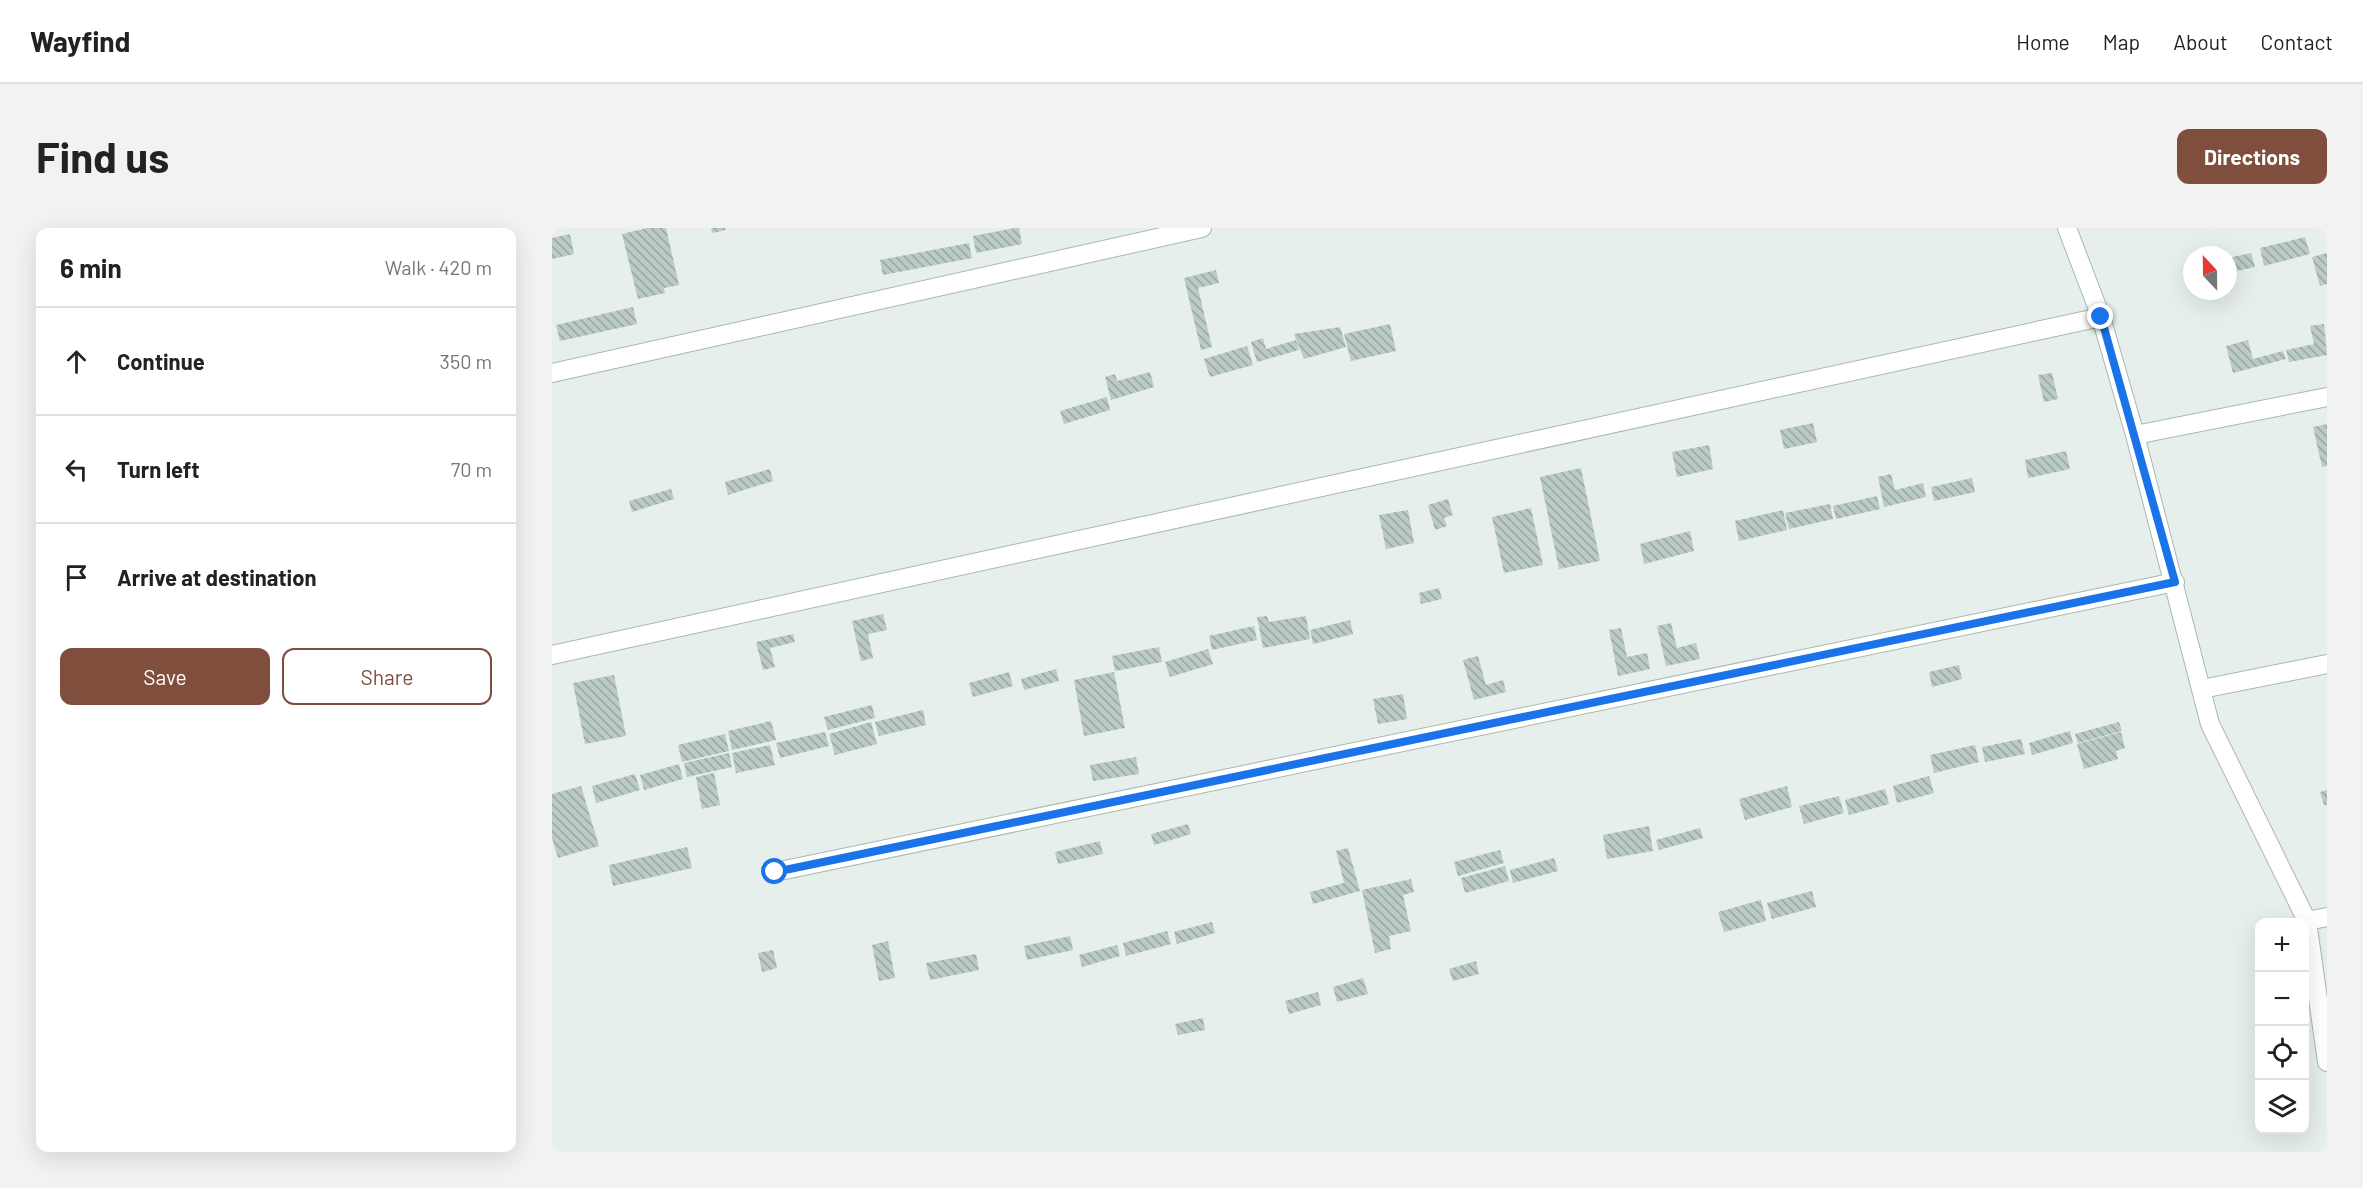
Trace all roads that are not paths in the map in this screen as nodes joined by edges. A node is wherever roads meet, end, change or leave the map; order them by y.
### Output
1 (1202, 228) edge
2 (2067, 228) edge
3 (2101, 317) junction
4 (552, 373) edge
5 (2327, 397) edge
6 (2135, 435) junction
7 (2175, 582) junction
8 (552, 655) edge
9 (2327, 664) edge
10 (2202, 689) junction
11 (775, 872) dead end
12 (2327, 917) edge
13 (2306, 918) edge
14 (2309, 921) edge
15 (2309, 935) edge
16 (2327, 1062) edge

1 - 4 street
2 - 3 street
3 - 6 street
3 - 8 street
5 - 6 street
6 - 7 street
7 - 10 street
7 - 11 street
9 - 10 street
10 - 13 street
12 - 14 street
15 - 16 street

